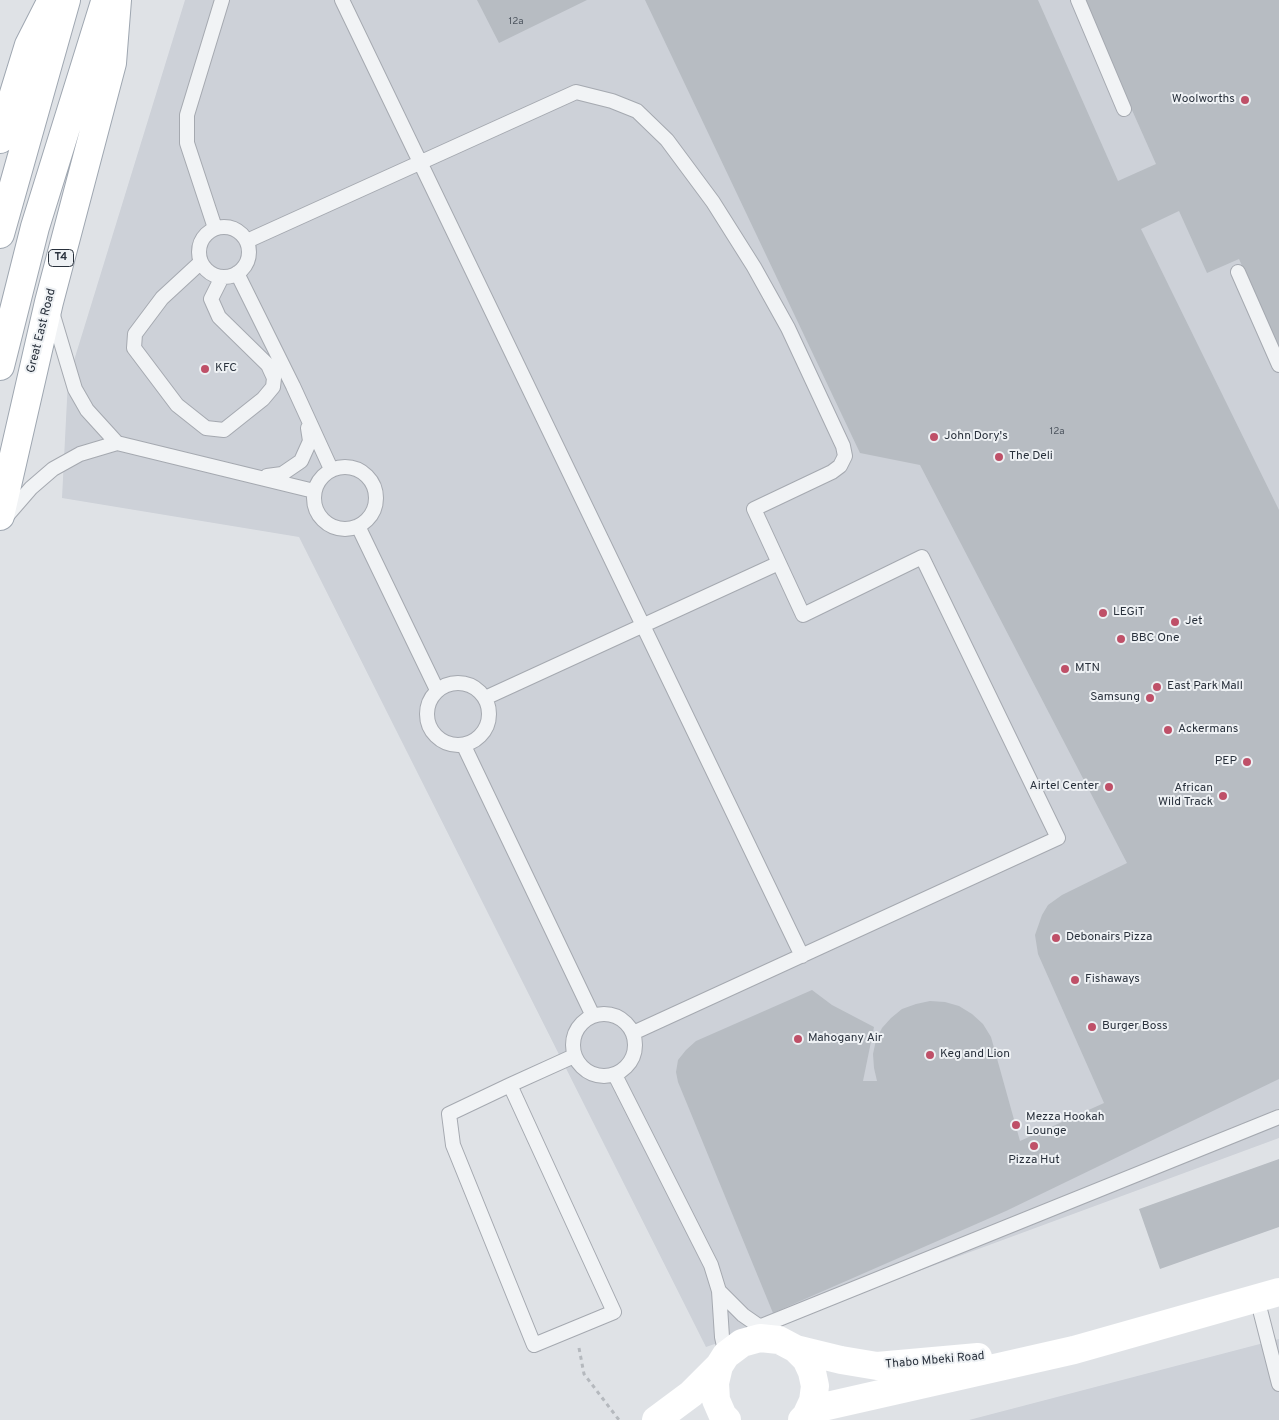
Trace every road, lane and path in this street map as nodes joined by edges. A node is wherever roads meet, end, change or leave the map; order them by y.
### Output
1 (52, 0) edge
2 (66, 0) edge
3 (106, 0) edge
4 (117, 0) edge
5 (222, 0) edge
6 (342, 0) edge
7 (1078, 0) edge
8 (1124, 109) dead end
9 (0, 139) edge
10 (420, 162) junction
11 (215, 228) junction
12 (0, 234) edge
13 (247, 241) junction
14 (202, 262) junction
15 (1238, 272) dead end
16 (237, 273) junction
17 (222, 277) junction
18 (49, 302) junction
19 (1279, 365) edge
20 (0, 366) edge
21 (307, 419) junction
22 (117, 443) junction
23 (331, 470) junction
24 (259, 477) junction
25 (314, 491) junction
26 (0, 516) edge
27 (0, 524) edge
28 (358, 526) junction
29 (779, 563) junction
30 (643, 624) junction
31 (437, 690) junction
32 (485, 698) junction
33 (464, 746) junction
34 (802, 956) junction
35 (593, 1016) junction
36 (633, 1033) junction
37 (574, 1056) junction
38 (615, 1075) junction
39 (510, 1085) junction
40 (1279, 1116) edge
41 (718, 1292) junction
42 (1268, 1295) edge
43 (576, 1328) junction
44 (778, 1338) junction
45 (1074, 1350) junction
46 (723, 1361) junction
47 (1279, 1384) edge
48 (804, 1417) edge
49 (619, 1420) edge
50 (656, 1420) edge
51 (727, 1420) edge

1 - 9 main road
2 - 12 main road
3 - 20 main road, T4
4 - 18 main road, Great East Road / T4
5 - 11 lane
6 - 10 lane
7 - 8 lane
10 - 13 lane
10 - 29 lane
10 - 30 lane
11 - 13 lane
11 - 14 lane
13 - 16 lane
14 - 17 lane
14 - 17 lane
15 - 19 lane
16 - 17 lane
16 - 21 lane
18 - 22 lane
18 - 26 main road, Great East Road / T4
21 - 23 lane
21 - 24 lane
22 - 24 lane
22 - 27 lane
23 - 25 lane
23 - 28 lane
24 - 25 lane
25 - 28 lane
28 - 31 lane
29 - 30 lane
29 - 34 lane
30 - 32 lane
30 - 34 lane
31 - 32 lane
31 - 33 lane
32 - 33 lane
33 - 35 lane
34 - 36 lane
35 - 36 lane
35 - 37 lane
36 - 38 lane
37 - 38 lane
37 - 39 lane
38 - 41 lane
39 - 43 lane
39 - 43 lane
40 - 44 lane
41 - 44 lane
41 - 46 lane
42 - 45 main road, Thabo Mbeki Road
42 - 47 lane
43 - 49 path
44 - 45 main road, Thabo Mbeki Road
44 - 46 main road, Thabo Mbeki Road
44 - 48 main road, Thabo Mbeki Road
45 - 48 main road, Thabo Mbeki Road
46 - 50 main road, Thabo Mbeki Road
46 - 51 main road

